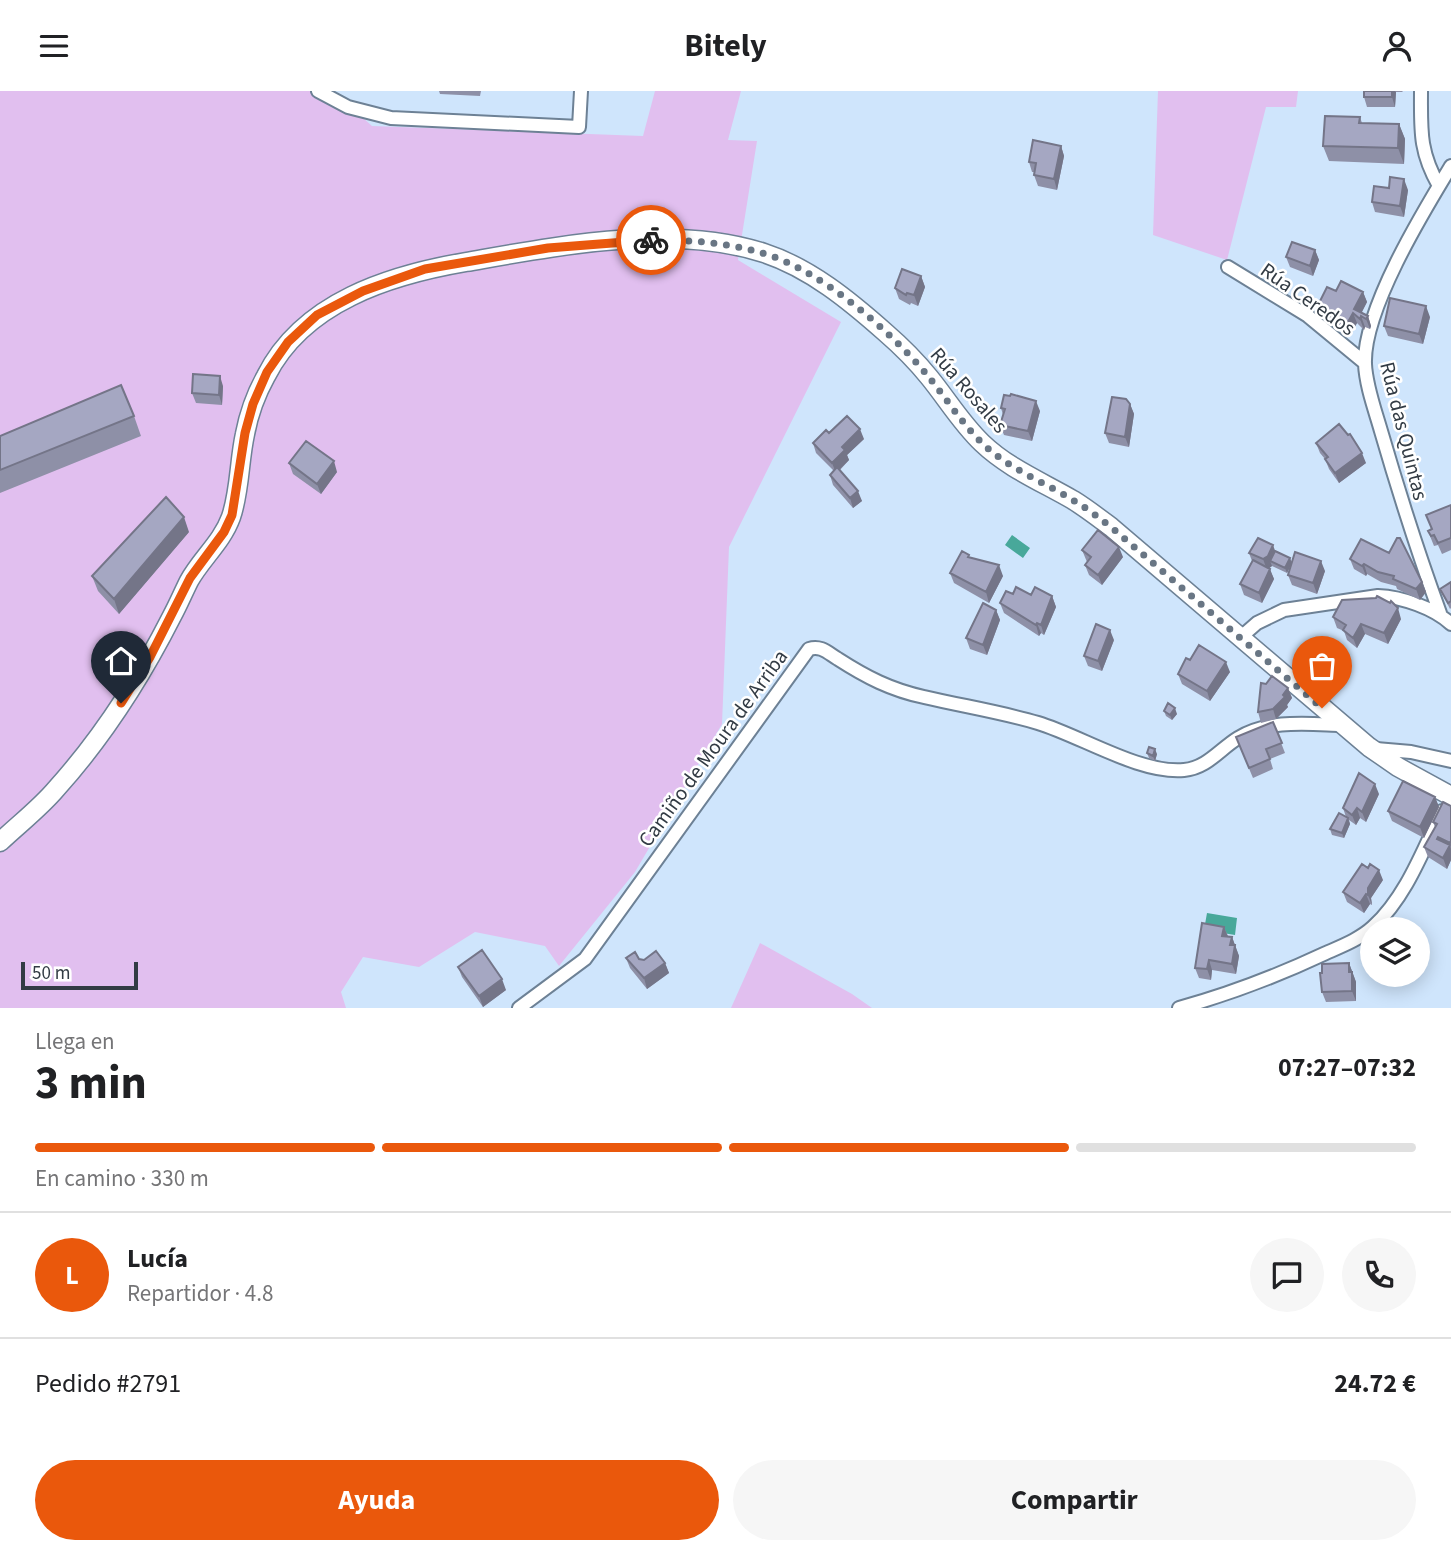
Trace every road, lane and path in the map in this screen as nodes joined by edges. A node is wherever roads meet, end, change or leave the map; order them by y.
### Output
1 (318, 91) edge
2 (581, 91) edge
3 (1420, 91) edge
4 (1451, 166) edge
5 (1439, 186) junction
6 (1228, 267) dead end
7 (1365, 363) junction
8 (1440, 613) junction
9 (1451, 624) edge
10 (1241, 637) junction
11 (1342, 725) junction
12 (1369, 747) junction
13 (1451, 761) edge
14 (1450, 796) edge
15 (0, 842) edge
16 (519, 1008) edge
17 (1180, 1008) edge

1 - 2 street
3 - 5 street
4 - 5 street, Rúa das Quintas
5 - 7 street, Rúa das Quintas
6 - 7 street, Rúa Ceredos
7 - 8 street, Rúa das Quintas
8 - 9 street
8 - 10 street
10 - 11 street, Rúa Rosales
10 - 15 street, Rúa Rosales
11 - 12 street, Rúa Rosales
11 - 16 street, Camiño de Moura de Arriba
12 - 13 street
12 - 14 street, Rúa Rosales
14 - 17 street

